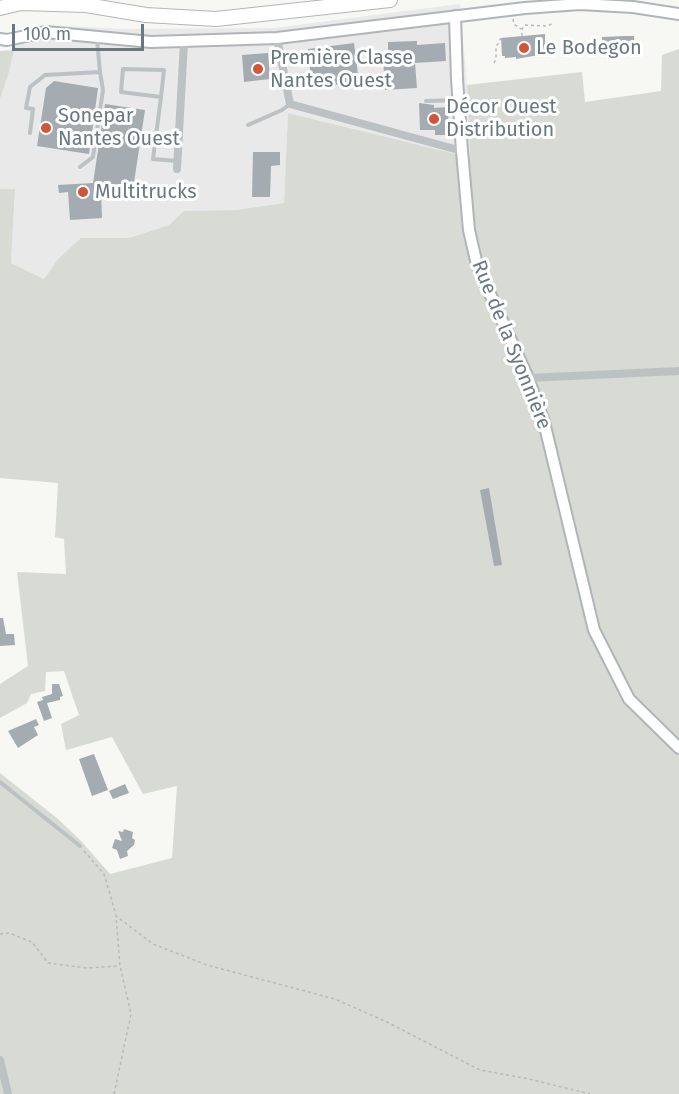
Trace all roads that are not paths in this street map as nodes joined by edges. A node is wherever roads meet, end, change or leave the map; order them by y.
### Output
1 (390, 0) edge
2 (0, 8) edge
3 (679, 14) edge
4 (455, 16) junction
5 (97, 38) junction
6 (277, 38) junction
7 (0, 39) edge
8 (184, 42) junction
9 (100, 72) junction
10 (160, 97) junction
11 (458, 99) junction
12 (426, 101) dead end
13 (290, 104) junction
14 (248, 125) dead end
15 (30, 133) dead end
16 (462, 151) junction
17 (177, 165) joint
18 (80, 167) dead end
19 (679, 371) edge
20 (528, 378) junction
21 (679, 747) edge
22 (0, 782) edge
23 (80, 846) road end
24 (0, 1060) edge
25 (2, 1078) edge
26 (8, 1094) edge

1 - 2 highway
3 - 4 street
4 - 6 street
4 - 11 street, Rue de la Syonnière
5 - 7 street
5 - 8 street
5 - 9 lane
6 - 8 street
6 - 13 street
8 - 17 street
9 - 15 lane
9 - 18 lane
10 - 10 lane
10 - 17 lane
11 - 12 lane
11 - 16 street, Rue de la Syonnière
13 - 14 lane
13 - 16 street
16 - 20 street, Rue de la Syonnière
19 - 20 street
20 - 21 street, Rue de la Syonnière
22 - 23 lane
24 - 25 street
25 - 26 street

